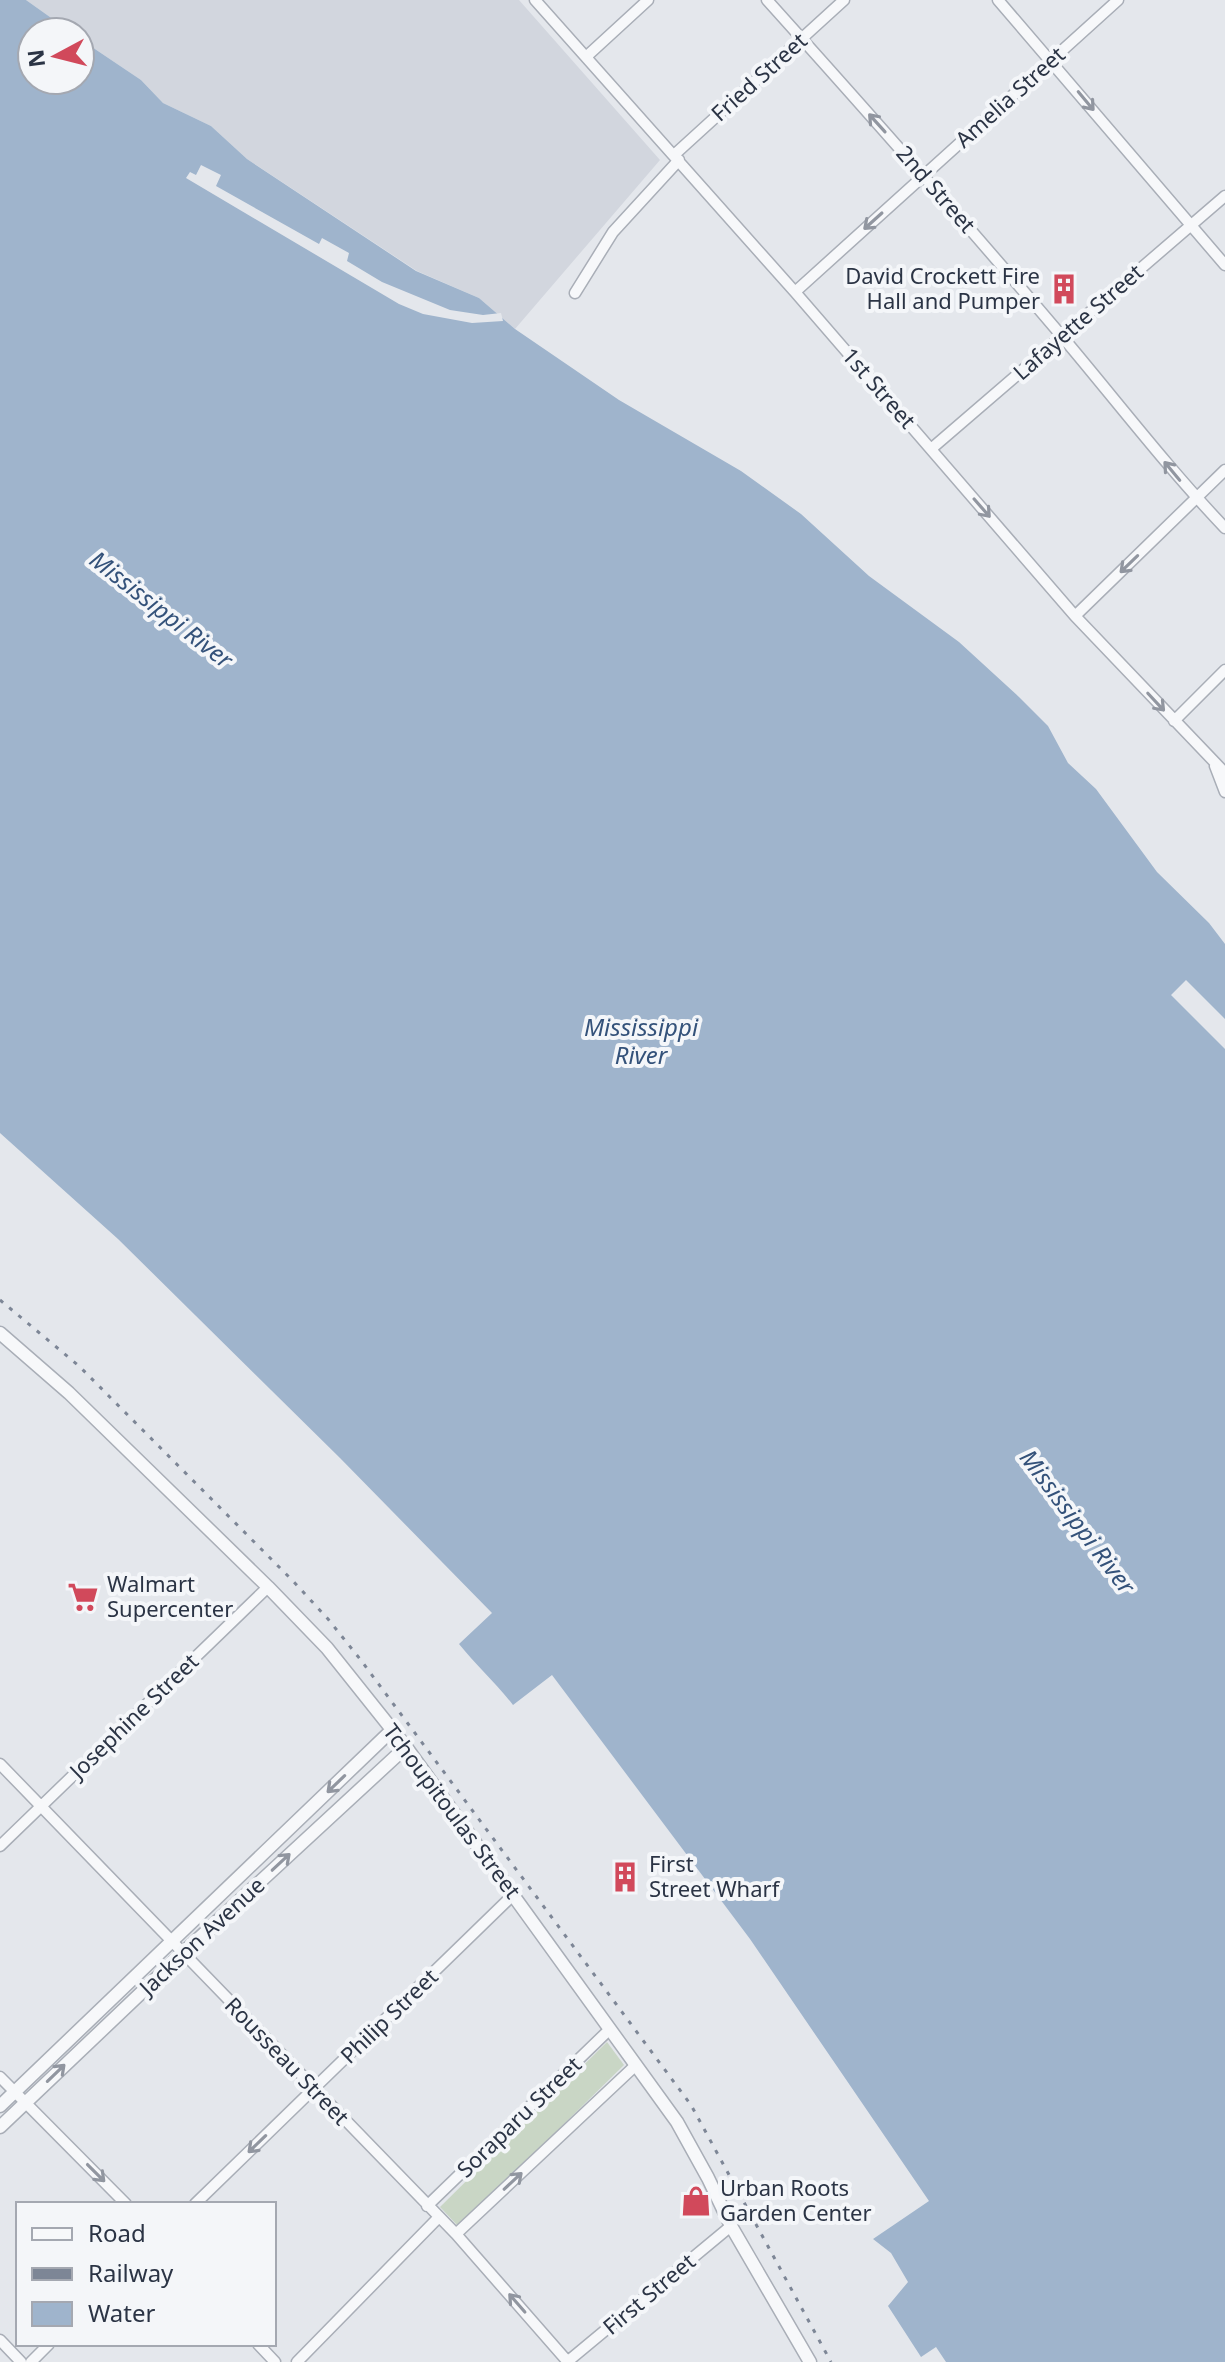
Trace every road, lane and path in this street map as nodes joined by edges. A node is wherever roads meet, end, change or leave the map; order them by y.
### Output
1 (535, 0) edge
2 (648, 0) edge
3 (767, 0) edge
4 (844, 0) edge
5 (998, 0) edge
6 (1118, 0) edge
7 (802, 38) junction
8 (587, 56) junction
9 (1051, 59) junction
10 (676, 158) junction
11 (924, 175) junction
12 (1225, 196) edge
13 (1191, 225) junction
14 (1225, 265) edge
15 (795, 292) junction
16 (575, 293) dead end
17 (1061, 336) junction
18 (931, 449) junction
19 (1225, 470) edge
20 (1196, 498) junction
21 (1225, 528) edge
22 (1075, 616) junction
23 (1225, 670) edge
24 (1174, 721) junction
25 (1212, 760) junction
26 (1225, 773) edge
27 (1225, 792) edge
28 (0, 1333) edge
29 (268, 1587) junction
30 (392, 1730) junction
31 (406, 1747) junction
32 (0, 1764) edge
33 (41, 1807) junction
34 (0, 1846) edge
35 (514, 1894) junction
36 (172, 1941) junction
37 (183, 1953) junction
38 (610, 2029) junction
39 (636, 2065) junction
40 (0, 2077) edge
41 (314, 2090) junction
42 (15, 2092) junction
43 (25, 2102) junction
44 (0, 2106) edge
45 (0, 2127) edge
46 (124, 2202) edge
47 (197, 2202) edge
48 (427, 2206) junction
49 (439, 2217) junction
50 (731, 2226) junction
51 (456, 2234) junction
52 (0, 2340) edge
53 (47, 2346) edge
54 (260, 2346) edge
55 (809, 2361) edge
56 (21, 2362) edge
57 (31, 2362) edge
58 (275, 2362) edge
59 (297, 2362) edge
60 (567, 2362) edge

1 - 8 street, 1st Street
2 - 8 street
3 - 7 street, 2nd Street
4 - 7 street, Fried Street
5 - 9 street
6 - 9 street, Amelia Street
7 - 10 street, Fried Street
11 -> 7 street, 2nd Street
8 - 10 street, 1st Street
9 - 11 street, Amelia Street
9 -> 13 street
10 - 15 street, 1st Street
10 - 16 street, Fried Street
11 -> 15 street, Amelia Street
11 - 17 street, 2nd Street
12 - 13 street, Lafayette Street
13 - 14 street
13 - 17 street, Lafayette Street
15 - 18 street, 1st Street
17 - 18 street, Lafayette Street
20 -> 17 street, 2nd Street
18 -> 22 street, 1st Street
19 - 20 street
20 - 21 street, 2nd Street
20 -> 22 street
22 -> 24 street, 1st Street
23 - 24 street
24 - 25 street, 1st Street
25 - 26 street, 1st Street
25 - 27 street
28 - 29 street, Tchoupitoulas Street
29 - 30 street, Tchoupitoulas Street
29 - 33 street, Josephine Street
30 - 31 street, Tchoupitoulas Street
30 -> 36 street, Jackson Avenue
31 - 35 street, Tchoupitoulas Street
37 -> 31 street, Jackson Avenue
32 - 33 street, Rousseau Street
33 - 34 street, Josephine Street
33 - 36 street, Rousseau Street
35 - 38 street, Tchoupitoulas Street
35 - 41 street, Philip Street
36 - 37 street, Rousseau Street
36 - 42 street, Jackson Avenue
37 - 41 street, Rousseau Street
43 -> 37 street, Jackson Avenue
38 - 39 street, Tchoupitoulas Street
38 - 48 street, Soraparu Street
39 - 50 street, Tchoupitoulas Street
51 -> 39 street, Soraparu Street
40 - 42 street
41 -> 47 street, Philip Street
41 - 48 street, Rousseau Street
42 - 43 street
42 - 44 street, Jackson Avenue
43 - 45 street, Jackson Avenue
43 -> 46 street
48 - 49 street, Rousseau Street
49 - 51 street, Rousseau Street
49 - 59 street
50 - 55 street, Tchoupitoulas Street
50 - 60 street, First Street
60 -> 51 street, Rousseau Street
52 - 56 street
53 - 57 street
54 - 58 street

